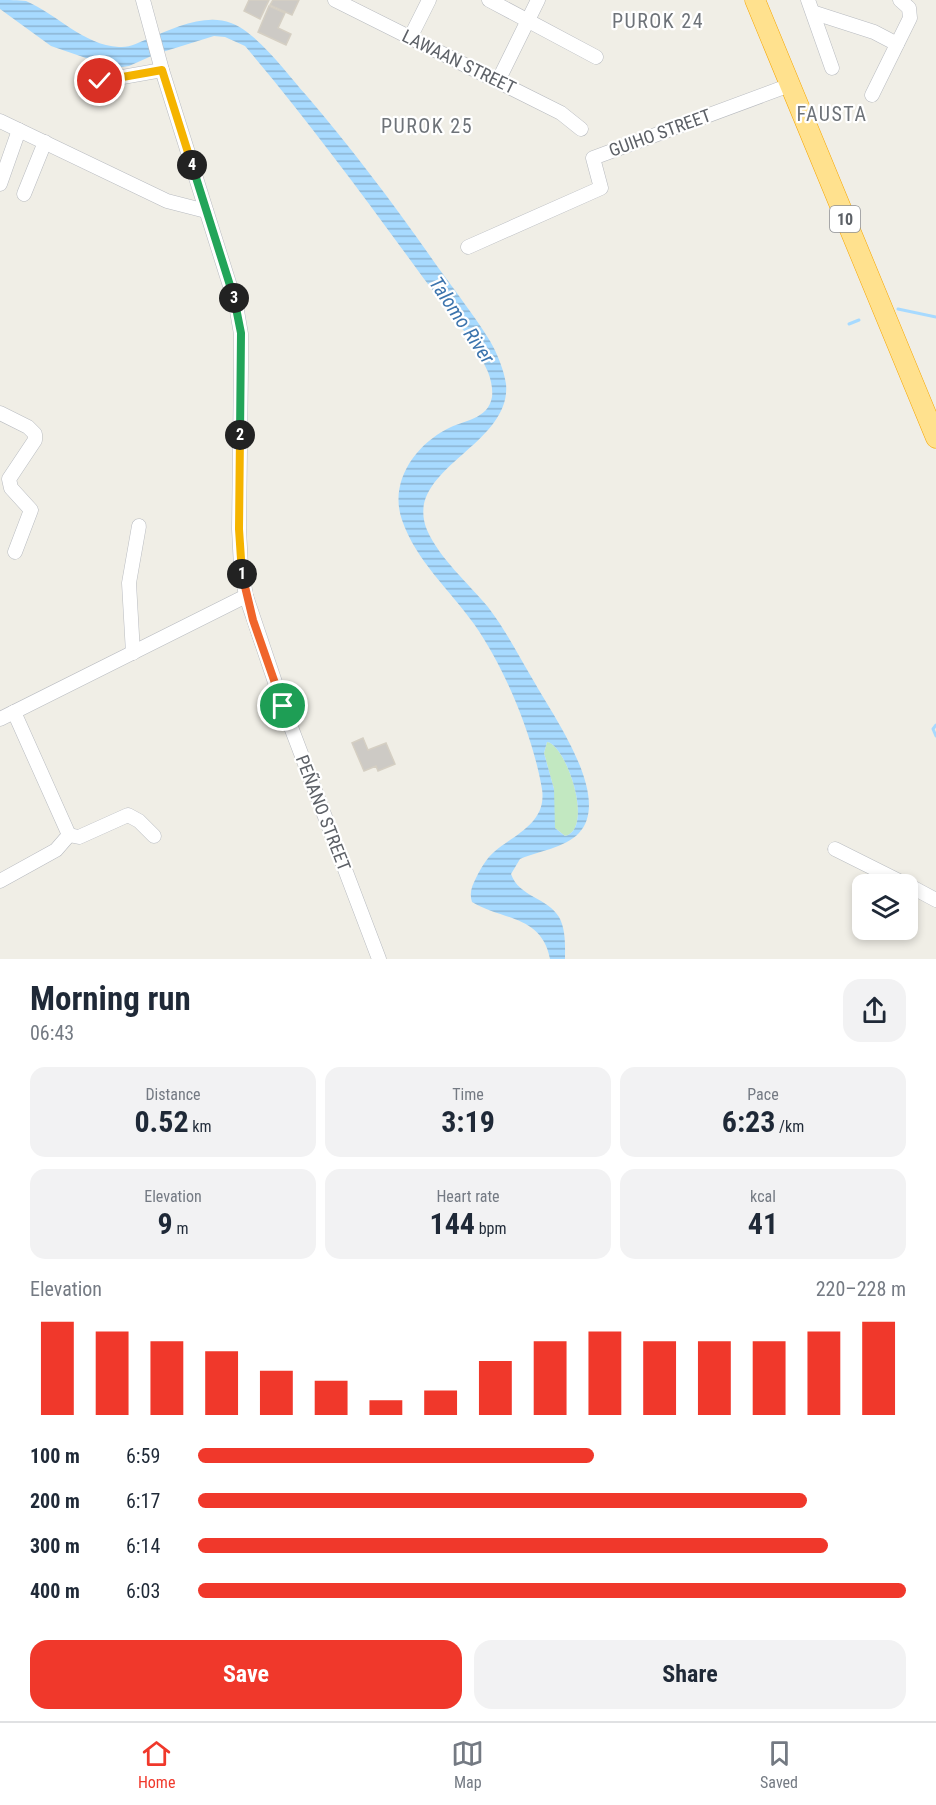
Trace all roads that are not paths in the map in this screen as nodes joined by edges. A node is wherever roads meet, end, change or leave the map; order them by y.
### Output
1 (143, 0) edge
2 (335, 0) edge
3 (429, 0) edge
4 (489, 0) edge
5 (538, 0) edge
6 (755, 0) edge
7 (900, 0) edge
8 (812, 6) edge
9 (528, 20) junction
10 (410, 38) junction
11 (897, 45) junction
12 (596, 57) dead end
13 (160, 64) junction
14 (832, 68) dead end
15 (100, 81) dead end
16 (498, 81) junction
17 (790, 85) junction
18 (872, 95) dead end
19 (0, 121) edge
20 (580, 129) dead end
21 (19, 130) junction
22 (45, 142) junction
23 (0, 184) edge
24 (24, 194) dead end
25 (206, 211) junction
26 (468, 247) dead end
27 (0, 413) edge
28 (936, 438) edge
29 (139, 526) dead end
30 (15, 552) dead end
31 (246, 596) junction
32 (132, 653) junction
33 (14, 712) junction
34 (0, 719) edge
35 (69, 835) junction
36 (154, 836) dead end
37 (835, 849) dead end
38 (885, 874) edge
39 (0, 881) edge
40 (918, 891) edge
41 (936, 900) edge
42 (379, 959) edge

1 - 13 street, PEÑANO STREET
2 - 10 street, LAWAAN STREET
3 - 10 street
4 - 9 street
5 - 9 street
6 - 17 highway, 10
7 - 11 street
8 - 11 street
8 - 14 street
9 - 12 street
9 - 16 street
10 - 16 street, LAWAAN STREET
11 - 18 street
13 - 15 street
13 - 25 street, PEÑANO STREET
16 - 20 street, LAWAAN STREET
17 - 26 street, GUIHO STREET
17 - 28 highway, 10
19 - 21 street
21 - 22 street
21 - 23 street
22 - 24 street
22 - 25 street
25 - 31 street, PEÑANO STREET
27 - 30 street
29 - 32 street
31 - 32 street
31 - 42 street, PEÑANO STREET
32 - 33 street
33 - 34 street
33 - 35 street
35 - 36 street
35 - 39 street
37 - 38 street
40 - 41 street

